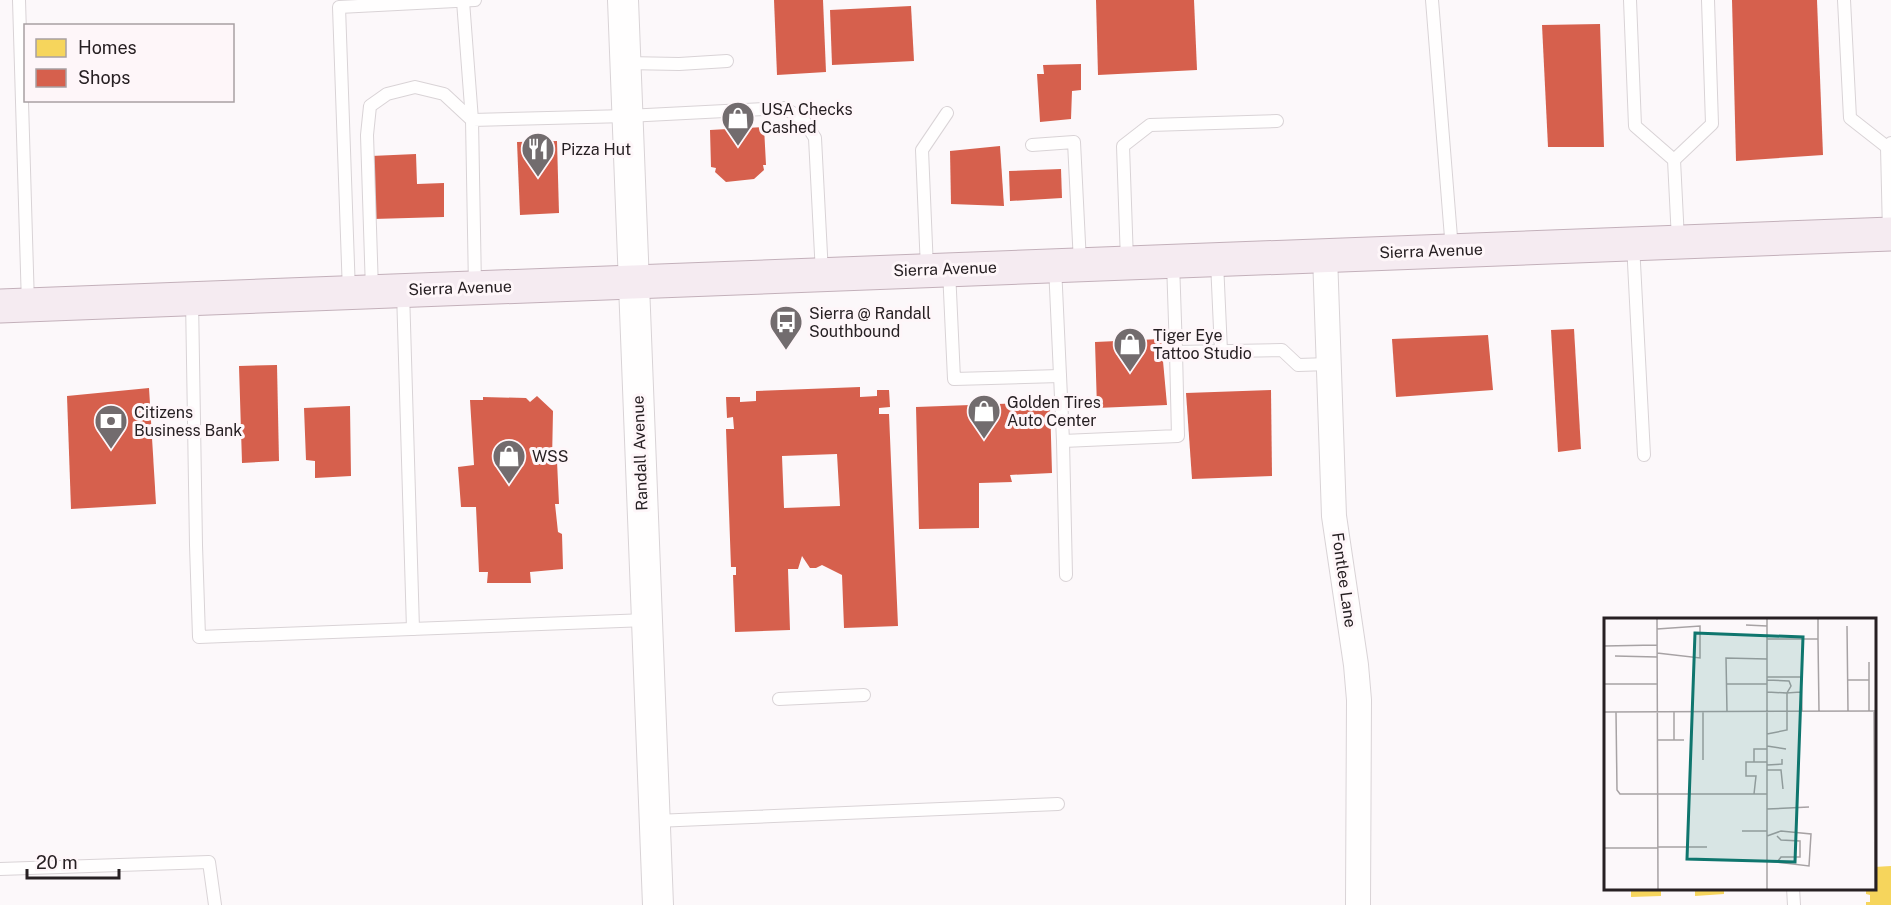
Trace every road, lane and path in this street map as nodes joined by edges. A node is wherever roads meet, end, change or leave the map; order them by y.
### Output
1 (19, 0) edge
2 (469, 0) edge
3 (623, 0) edge
4 (1432, 0) edge
5 (1630, 0) edge
6 (1708, 0) edge
7 (1844, 0) edge
8 (727, 61) dead end
9 (625, 63) junction
10 (947, 113) dead end
11 (627, 116) junction
12 (472, 120) junction
13 (1277, 121) dead end
14 (1032, 145) dead end
15 (1889, 145) edge
16 (1674, 160) junction
17 (1890, 234) edge
18 (1678, 242) junction
19 (1633, 243) junction
20 (1452, 250) junction
21 (1325, 255) junction
22 (1217, 259) junction
23 (1173, 261) junction
24 (1127, 263) junction
25 (1068, 264) junction
26 (938, 270) junction
27 (822, 274) junction
28 (634, 282) junction
29 (475, 288) junction
30 (375, 292) junction
31 (192, 298) junction
32 (14, 305) edge
33 (1221, 351) junction
34 (1176, 352) junction
35 (1329, 364) junction
36 (1060, 376) junction
37 (1063, 441) junction
38 (1644, 455) dead end
39 (1066, 575) dead end
40 (647, 620) junction
41 (413, 629) junction
42 (864, 695) dead end
43 (779, 699) dead end
44 (1058, 804) dead end
45 (655, 821) junction
46 (0, 869) edge
47 (1793, 890) edge
48 (215, 905) edge
49 (658, 905) edge
50 (1358, 905) edge
51 (1794, 905) edge

1 - 32 lane
2 - 12 lane
2 - 30 lane
3 - 9 street, Randall Avenue
4 - 20 lane
5 - 16 lane
6 - 16 lane
7 - 15 lane
8 - 9 lane
9 - 11 street, Randall Avenue
10 - 26 lane
11 - 12 lane
11 - 27 lane
11 - 28 street, Randall Avenue
12 - 29 lane
12 - 30 lane
13 - 24 lane
14 - 25 lane
15 - 17 lane
16 - 18 lane
17 - 18 main road, Sierra Avenue
18 - 19 main road, Sierra Avenue
19 - 20 main road, Sierra Avenue
19 - 38 lane
20 - 21 main road, Sierra Avenue
21 - 22 main road, Sierra Avenue
21 - 35 street, Fontlee Lane
22 - 23 main road, Sierra Avenue
22 - 33 lane
23 - 24 main road, Sierra Avenue
23 - 34 lane
24 - 25 main road, Sierra Avenue
25 - 26 main road, Sierra Avenue
25 - 36 lane
26 - 27 main road, Sierra Avenue
26 - 36 lane
27 - 28 main road, Sierra Avenue
28 - 29 main road, Sierra Avenue
28 - 40 street, Randall Avenue
29 - 30 main road, Sierra Avenue
30 - 31 main road, Sierra Avenue
30 - 41 lane
31 - 32 main road, Sierra Avenue
31 - 41 lane
33 - 34 lane
33 - 35 lane
34 - 37 lane
35 - 50 street, Fontlee Lane
36 - 37 lane
37 - 39 lane
40 - 41 lane
40 - 45 street, Randall Avenue
42 - 43 lane
44 - 45 lane
45 - 49 street, Randall Avenue
46 - 48 lane
47 - 51 lane

